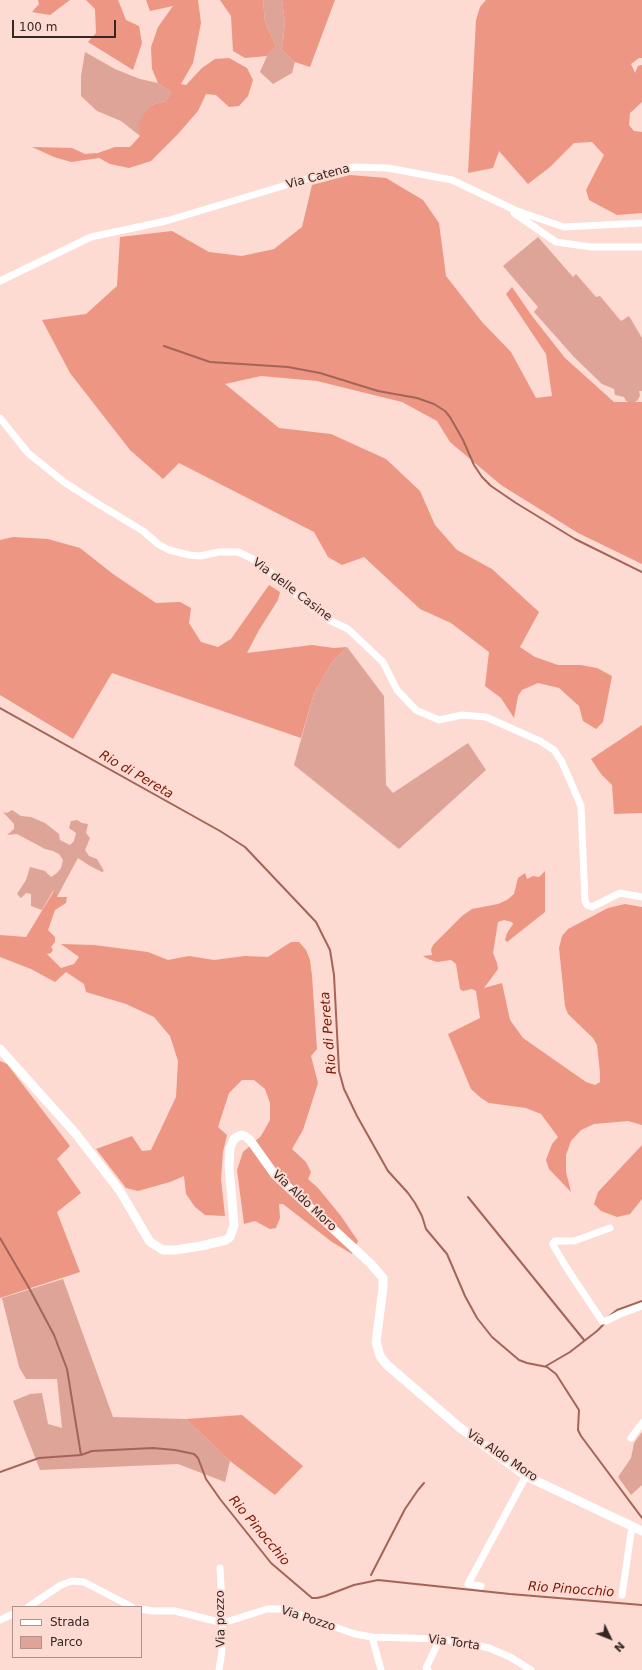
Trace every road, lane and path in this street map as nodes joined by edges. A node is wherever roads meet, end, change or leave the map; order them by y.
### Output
1 (502, 205) junction
2 (642, 223) edge
3 (642, 247) edge
4 (0, 281) edge
5 (0, 418) edge
6 (642, 897) edge
7 (0, 1049) edge
8 (610, 1228) dead end
9 (642, 1306) edge
10 (642, 1423) edge
11 (631, 1438) dead end
12 (526, 1476) junction
13 (632, 1526) junction
14 (642, 1531) edge
15 (220, 1568) dead end
16 (481, 1586) dead end
17 (622, 1596) dead end
18 (30, 1606) edge
19 (130, 1606) edge
20 (142, 1609) edge
21 (12, 1614) edge
22 (0, 1620) edge
23 (223, 1623) junction
24 (372, 1637) junction
25 (440, 1639) junction
26 (426, 1669) edge
27 (219, 1670) edge
28 (381, 1670) edge
29 (531, 1670) edge

1 - 2 street, Via Catena
1 - 3 street
1 - 4 street, Via Catena
5 - 6 street, Via delle Casine
7 - 12 main road, Via Aldo Moro
8 - 9 street
10 - 11 street
12 - 13 main road, Via Aldo Moro
12 - 16 street
13 - 14 main road, Via Aldo Moro
13 - 17 street
15 - 23 street, Via pozzo
18 - 19 street
20 - 23 street, Via Pozzo
21 - 22 street
23 - 24 street, Via Pozzo
23 - 27 street, Via pozzo
24 - 25 street, Via Torta
24 - 28 street
25 - 26 street
25 - 29 street, Via Torta

